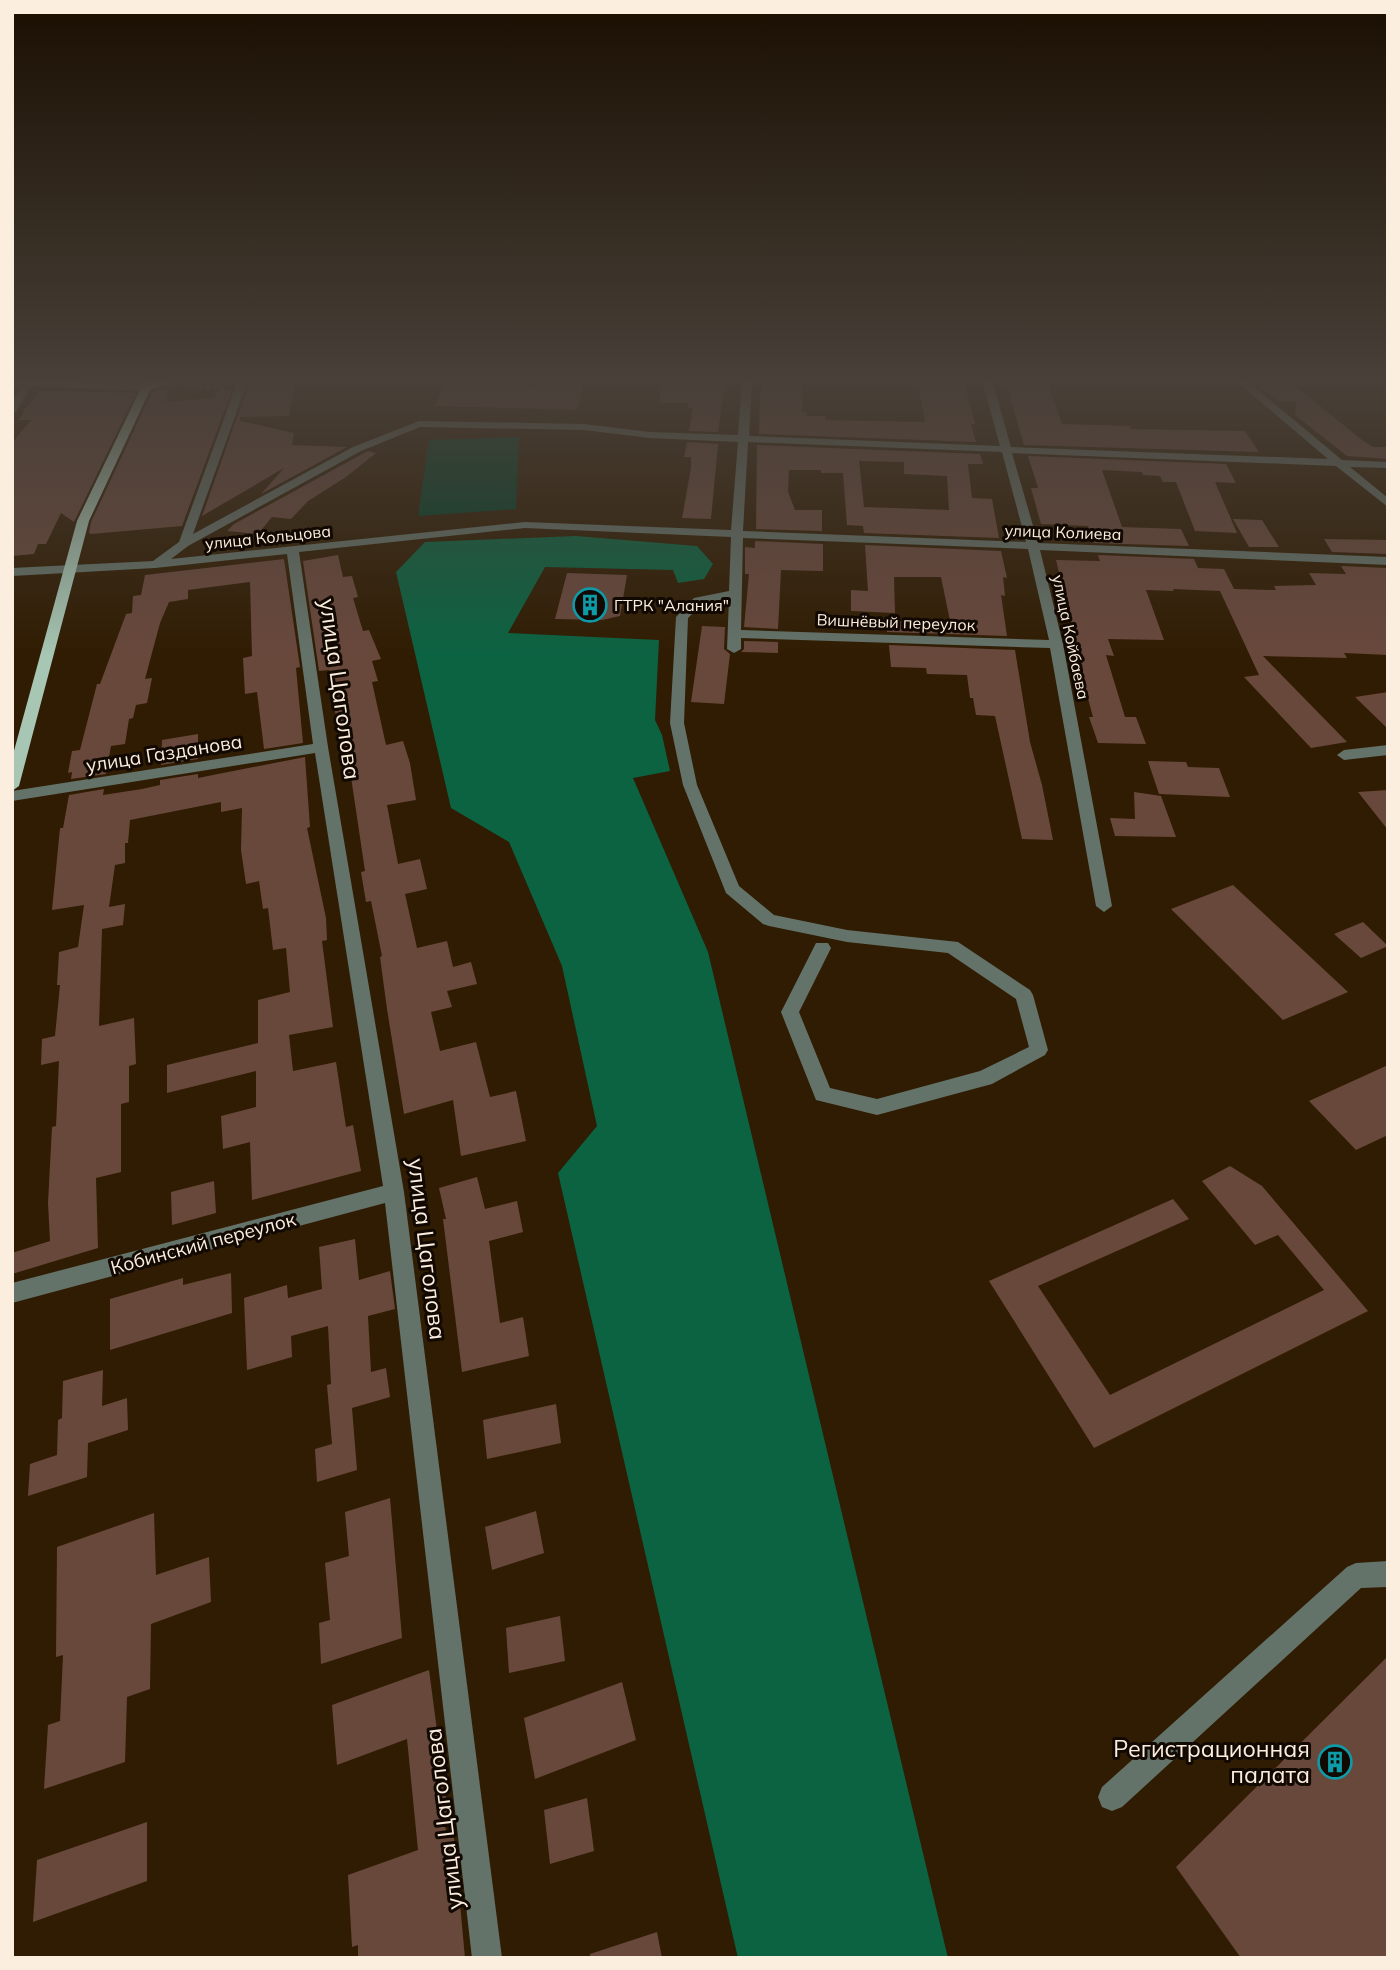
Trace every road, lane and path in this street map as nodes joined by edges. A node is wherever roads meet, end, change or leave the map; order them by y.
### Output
1 (106, 472) edge
2 (210, 472) edge
3 (315, 472) edge
4 (741, 472) edge
5 (1013, 472) edge
6 (1348, 472) edge
7 (1388, 504) edge
8 (737, 534) junction
9 (184, 544) junction
10 (1033, 547) junction
11 (293, 551) junction
12 (1388, 561) edge
13 (155, 564) junction
14 (69, 568) junction
15 (12, 572) edge
16 (736, 593) junction
17 (735, 634) junction
18 (1056, 645) junction
19 (734, 649) dead end
20 (321, 747) junction
21 (1388, 750) edge
22 (1344, 755) dead end
23 (12, 786) edge
24 (12, 796) edge
25 (1104, 906) dead end
26 (822, 948) dead end
27 (394, 1192) junction
28 (12, 1293) edge
29 (1388, 1574) edge
30 (1112, 1797) dead end
31 (487, 1958) edge

1 - 14 main road
2 - 9 street
3 - 9 street
4 - 8 street
5 - 10 street, улица Койбаева
6 - 7 street
8 - 10 street, улица Колиева
8 - 11 street, улица Кольцова
8 - 16 street
9 - 13 street
10 - 12 street, улица Колиева
10 - 18 street, улица Койбаева
11 - 13 street, улица Кольцова
11 - 20 street, улица Цаголова
13 - 14 street, улица Кольцова
14 - 15 street, улица Кольцова
14 - 23 main road
16 - 17 street
16 - 26 street
17 - 18 street, Вишнёвый переулок
17 - 19 street
18 - 25 street, улица Койбаева
20 - 24 street, улица Газданова
20 - 27 street, улица Цаголова
21 - 22 street
27 - 28 street, Кобинский переулок
27 - 31 street, улица Цаголова
29 - 30 street

